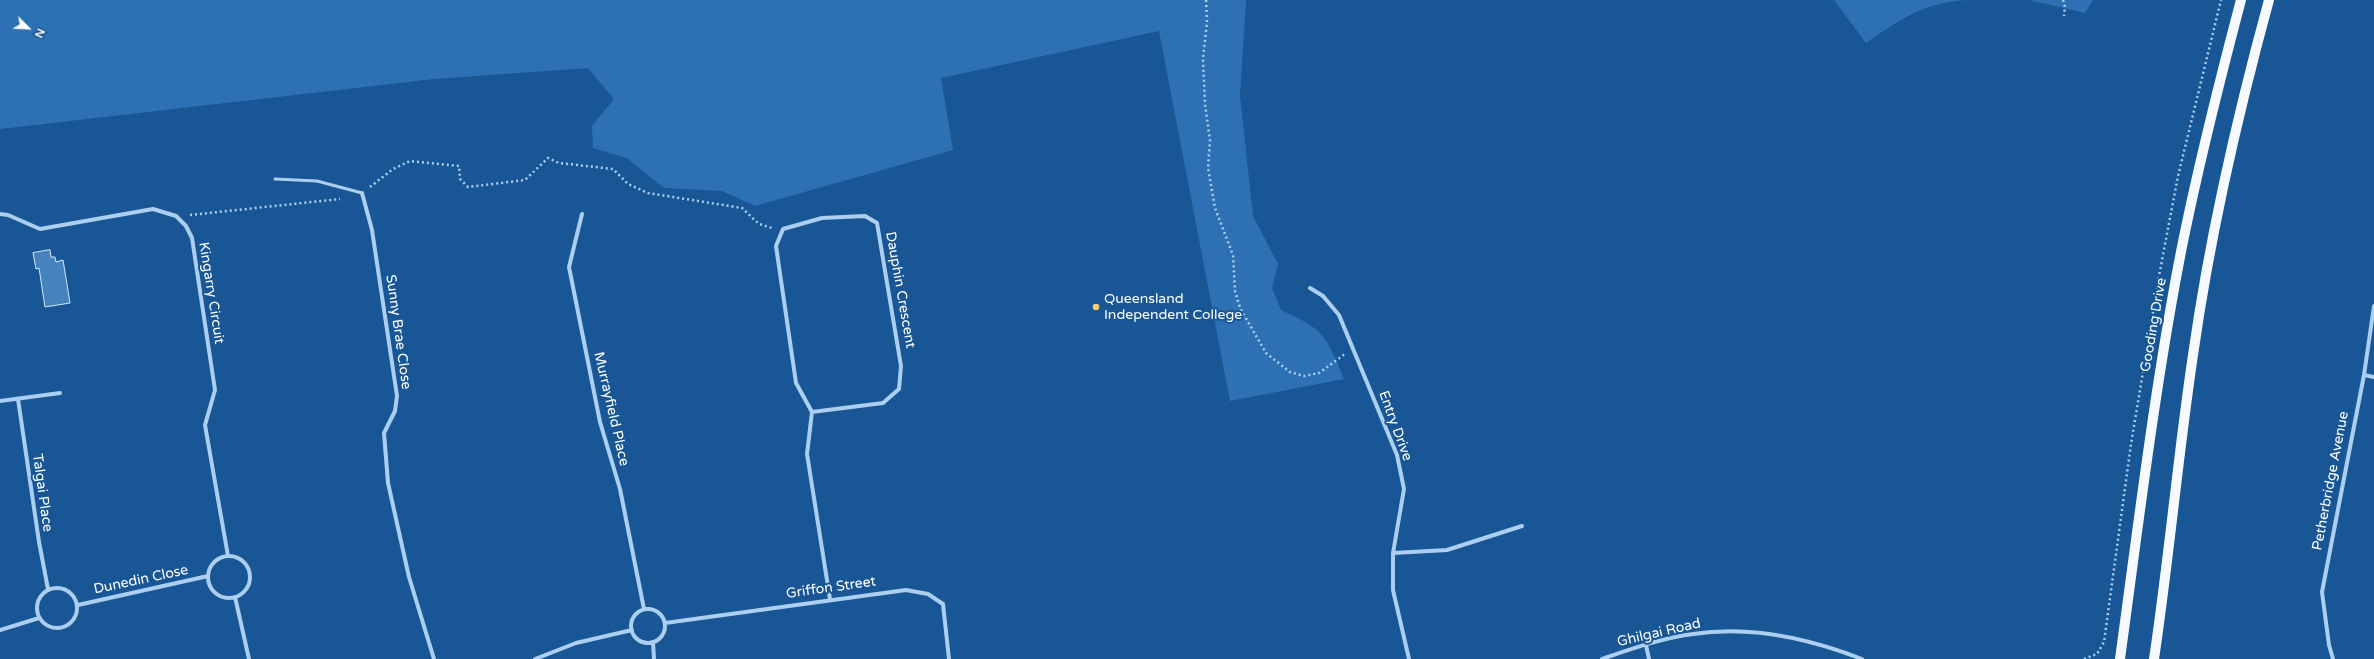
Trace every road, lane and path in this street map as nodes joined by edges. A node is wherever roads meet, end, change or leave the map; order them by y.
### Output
1 (1206, 0) edge
2 (2063, 0) edge
3 (2241, 0) edge
4 (2269, 0) edge
5 (2064, 16) dead end
6 (275, 179) dead end
7 (362, 193) junction
8 (0, 214) edge
9 (582, 214) dead end
10 (176, 216) junction
11 (782, 232) junction
12 (1310, 288) dead end
13 (2374, 306) edge
14 (1353, 348) junction
15 (2364, 375) junction
16 (2374, 377) edge
17 (60, 392) dead end
18 (18, 399) junction
19 (0, 400) edge
20 (812, 412) junction
21 (1522, 526) dead end
22 (1393, 553) junction
23 (228, 556) junction
24 (208, 576) junction
25 (48, 589) junction
26 (235, 597) junction
27 (830, 599) junction
28 (78, 605) junction
29 (644, 609) junction
30 (39, 618) junction
31 (665, 623) junction
32 (0, 630) edge
33 (632, 630) junction
34 (652, 642) junction
35 (1646, 645) junction
36 (249, 659) edge
37 (434, 659) edge
38 (535, 659) edge
39 (654, 659) edge
40 (949, 659) edge
41 (1409, 659) edge
42 (1602, 659) edge
43 (1649, 659) edge
44 (1862, 659) edge
45 (2120, 659) edge
46 (2154, 659) edge
47 (2333, 659) edge

1 - 14 path
2 - 5 path
3 - 45 main road, Gooding Drive
4 - 46 main road
6 - 7 lane
7 - 10 path
7 - 11 path
7 - 37 street, Sunny Brae Close
8 - 10 street
9 - 29 street, Murrayfield Place
10 - 23 street, Kingarry Circuit
11 - 20 street
11 - 20 street, Dauphin Crescent
12 - 14 street, Entry Drive
13 - 15 street, Petherbridge Avenue
14 - 22 street, Entry Drive
15 - 16 street
15 - 47 street, Petherbridge Avenue
17 - 18 street
18 - 19 street
18 - 25 street, Talgai Place
20 - 27 street
21 - 22 street
22 - 41 street, Entry Drive
23 - 24 street
23 - 26 street
24 - 26 street
24 - 28 street, Dunedin Close
25 - 28 street, Dunedin Close
25 - 30 street
26 - 36 street
27 - 31 street, Griffon Street
27 - 40 street, Griffon Street
28 - 30 street, Dunedin Close
29 - 31 street
29 - 33 street
30 - 32 street
31 - 34 street
33 - 34 street
33 - 38 street
34 - 39 street
35 - 42 street, Ghilgai Road
35 - 43 street
35 - 44 street, Ghilgai Road

